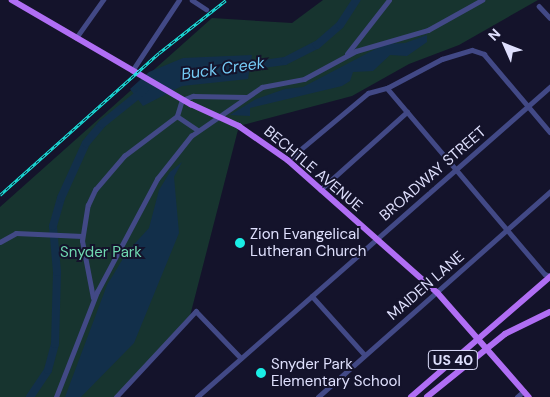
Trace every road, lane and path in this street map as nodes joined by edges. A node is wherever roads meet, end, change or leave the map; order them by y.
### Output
1 (12, 0) edge
2 (103, 0) edge
3 (179, 0) edge
4 (192, 0) edge
5 (389, 0) edge
6 (482, 0) edge
7 (539, 6) dead end
8 (206, 9) dead end
9 (550, 18) edge
10 (76, 38) junction
11 (344, 57) junction
12 (132, 71) junction
13 (550, 87) edge
14 (387, 88) junction
15 (246, 97) junction
16 (182, 100) junction
17 (528, 107) junction
18 (407, 112) junction
19 (177, 116) junction
20 (198, 130) junction
21 (550, 132) edge
22 (288, 160) junction
23 (457, 169) junction
24 (320, 190) junction
25 (550, 192) edge
26 (507, 230) junction
27 (82, 236) junction
28 (377, 240) junction
29 (0, 242) edge
30 (550, 276) edge
31 (438, 293) junction
32 (312, 296) junction
33 (94, 298) junction
34 (550, 312) edge
35 (478, 338) junction
36 (486, 348) junction
37 (365, 355) junction
38 (241, 358) junction
39 (524, 391) junction
40 (56, 397) edge
41 (116, 397) edge
42 (197, 397) edge
43 (318, 397) edge
44 (411, 397) edge
45 (427, 397) edge
46 (517, 397) edge
47 (529, 397) edge

1 - 10 main road, BECHTLE AVENUE
2 - 10 street
3 - 12 street
4 - 8 street
5 - 11 street
6 - 11 street
7 - 9 street
10 - 12 main road, BECHTLE AVENUE
11 - 15 street
12 - 16 main road, BECHTLE AVENUE
13 - 17 street, BROADWAY STREET
14 - 17 street
14 - 18 street
14 - 22 street
15 - 16 street
15 - 20 street
16 - 19 street
16 - 22 main road, BECHTLE AVENUE, bridge
17 - 21 street
17 - 23 street, BROADWAY STREET
18 - 23 street
18 - 24 street
19 - 20 street
19 - 27 street
20 - 33 street
22 - 24 main road, BECHTLE AVENUE
23 - 26 street
23 - 28 street, BROADWAY STREET
24 - 28 main road, BECHTLE AVENUE
25 - 26 street, MAIDEN LANE
26 - 30 street
26 - 31 street, MAIDEN LANE
27 - 29 street
27 - 33 street
28 - 31 main road, BECHTLE AVENUE
28 - 32 street, BROADWAY STREET
30 - 35 main road, US 40
31 - 35 main road, BECHTLE AVENUE
31 - 37 street, MAIDEN LANE
32 - 37 street
32 - 38 street, BROADWAY STREET
33 - 40 street
34 - 36 main road, US 40
35 - 36 main road, BECHTLE AVENUE
35 - 44 main road, US 40
36 - 39 main road, BECHTLE AVENUE
36 - 45 main road, US 40
37 - 43 street, MAIDEN LANE
38 - 41 street
38 - 42 street, BROADWAY STREET
39 - 46 street
39 - 47 main road, BECHTLE AVENUE

